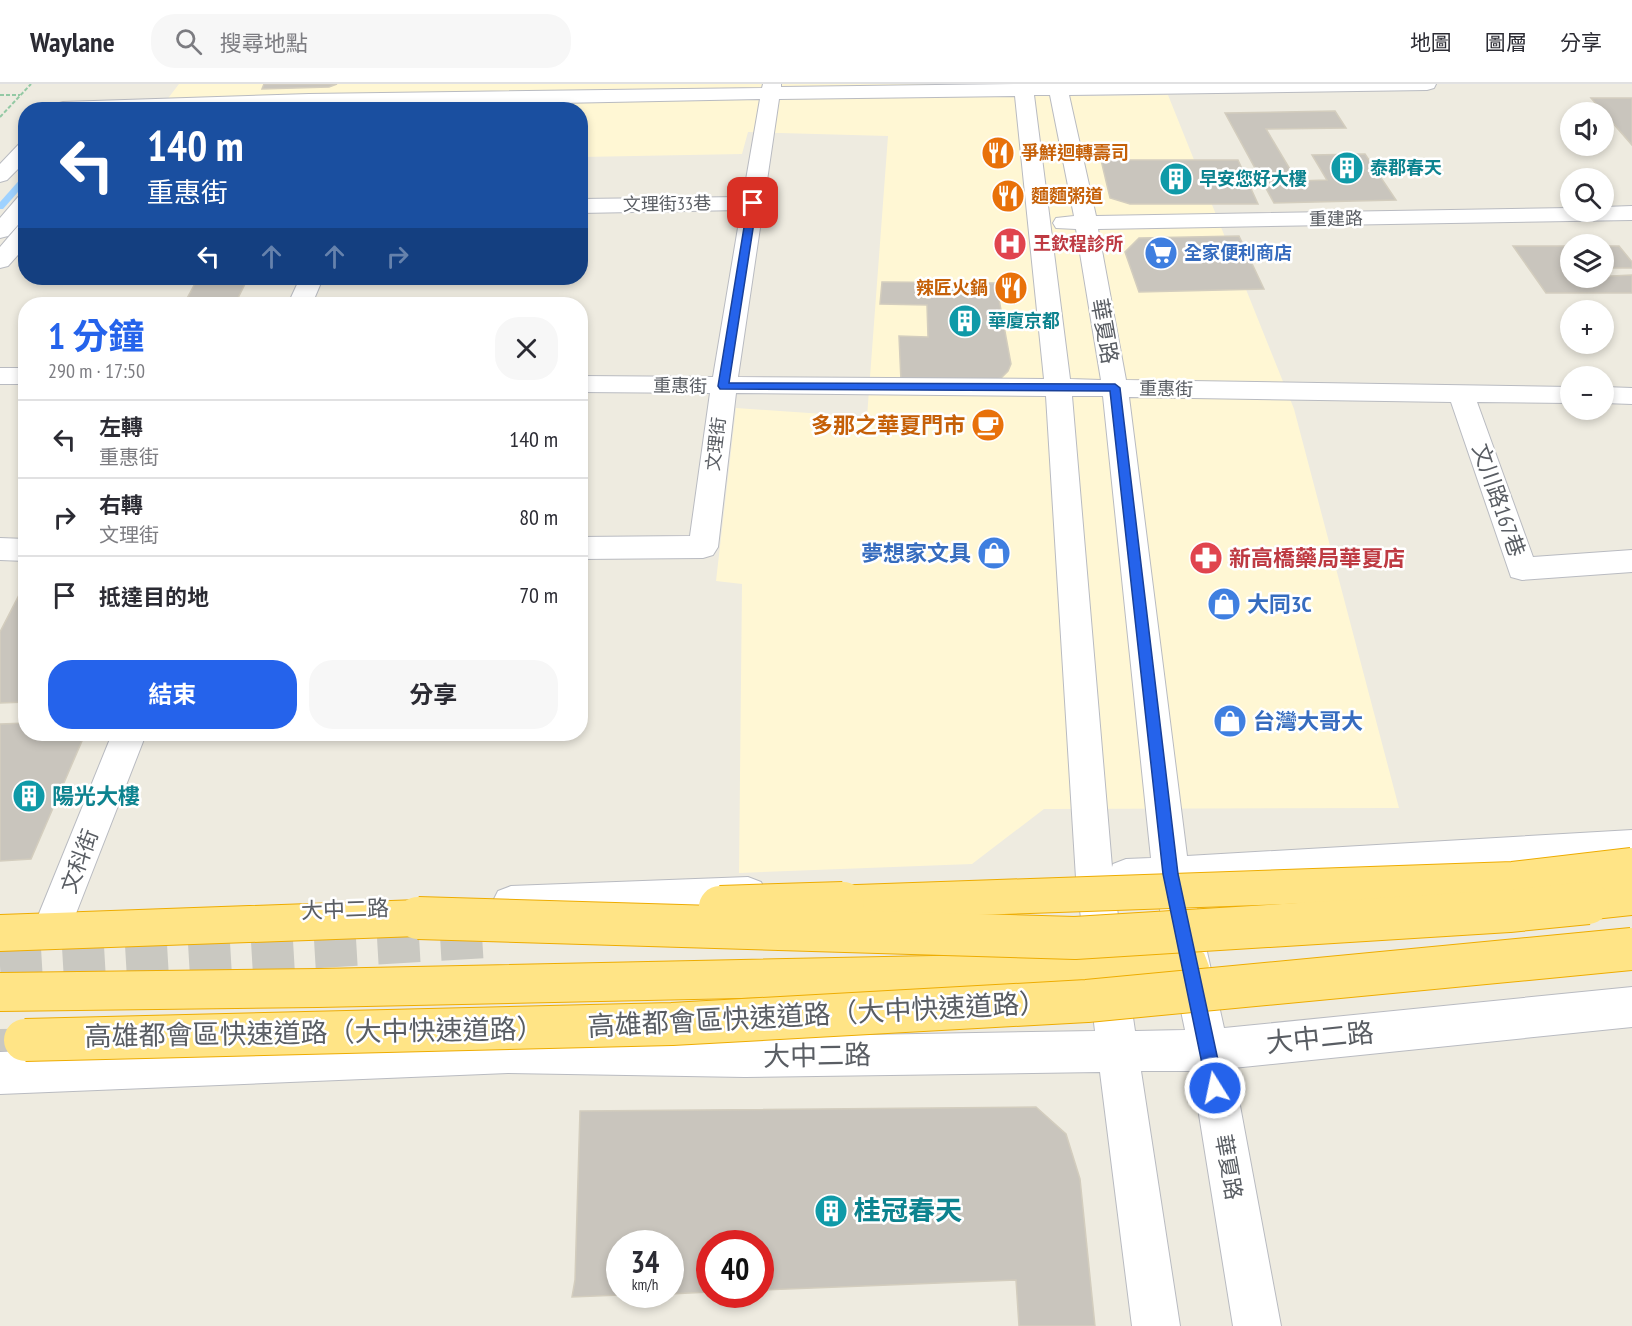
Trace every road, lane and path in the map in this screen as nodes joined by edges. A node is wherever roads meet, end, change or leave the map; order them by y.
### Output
1 (31, 84) edge
2 (1427, 84) edge
3 (82, 87) dead end
4 (1023, 87) edge
5 (1057, 87) edge
6 (152, 88) dead end
7 (772, 89) edge
8 (0, 95) edge
9 (20, 95) junction
10 (377, 98) edge
11 (133, 101) edge
12 (68, 102) edge
13 (0, 117) edge
14 (18, 157) edge
15 (0, 176) edge
16 (753, 203) junction
17 (588, 206) edge
18 (18, 211) edge
19 (1632, 213) edge
20 (1039, 222) junction
21 (1086, 223) junction
22 (0, 231) edge
23 (18, 240) edge
24 (0, 261) edge
25 (0, 376) edge
26 (18, 376) edge
27 (588, 384) edge
28 (724, 386) junction
29 (1058, 388) junction
30 (1115, 388) junction
31 (1462, 395) junction
32 (1560, 395) edge
33 (1614, 395) edge
34 (1632, 396) edge
35 (588, 548) edge
36 (0, 549) edge
37 (18, 550) edge
38 (1632, 561) edge
39 (126, 741) edge
40 (1632, 846) edge
41 (1632, 865) edge
42 (1170, 874) junction
43 (1094, 878) junction
44 (977, 885) junction
45 (1632, 898) edge
46 (418, 918) junction
47 (0, 921) edge
48 (56, 921) junction
49 (676, 926) dead end
50 (0, 933) edge
51 (1632, 950) edge
52 (1190, 966) junction
53 (1107, 968) junction
54 (0, 992) edge
55 (1632, 1007) edge
56 (648, 1039) dead end
57 (1119, 1050) junction
58 (1209, 1050) junction
59 (1026, 1053) junction
60 (1, 1068) edge
61 (1156, 1326) edge
62 (1257, 1326) edge

1 - 9 path
2 - 5 street
3 - 12 street
4 - 5 street
4 - 7 street
4 - 20 street
5 - 21 street, 華夏路
6 - 11 street
7 - 10 street
7 - 16 street, 文理街
8 - 9 path
9 - 13 path
10 - 11 street
14 - 15 street
16 - 17 street, 文理街33巷
16 - 28 street, 文理街
18 - 22 street
19 - 21 street, 重建路
20 - 21 street, 重建路
20 - 29 street
21 - 30 street, 華夏路
23 - 24 street
25 - 26 street
27 - 28 street, 重惠街
28 - 29 street, 重惠街
28 - 35 street, 文理街
29 - 30 street, 重惠街
29 - 43 street
30 - 31 street, 重惠街
30 - 42 street, 華夏路
31 - 32 street, 重惠街
31 - 38 street, 文川路167巷
33 - 34 street
36 - 37 street
39 - 48 street, 文科街
40 - 42 street, 大中二路
41 - 46 highway, bridge
42 - 43 street, 大中二路
42 - 52 street, 華夏路
43 - 44 street, 大中二路
43 - 53 street
44 - 48 street, 大中二路
44 - 49 street
45 - 46 highway, bridge
46 - 50 highway
47 - 48 street, 大中二路
51 - 60 highway, 高雄都會區快速道路（大中快速道路）, bridge
52 - 53 highway
52 - 58 street, 華夏路
53 - 54 highway
53 - 57 street
55 - 58 street, 大中二路
56 - 59 street
57 - 58 street, 大中二路
57 - 59 street, 大中二路
57 - 61 street
58 - 62 street, 華夏路
59 - 60 street, 大中二路

